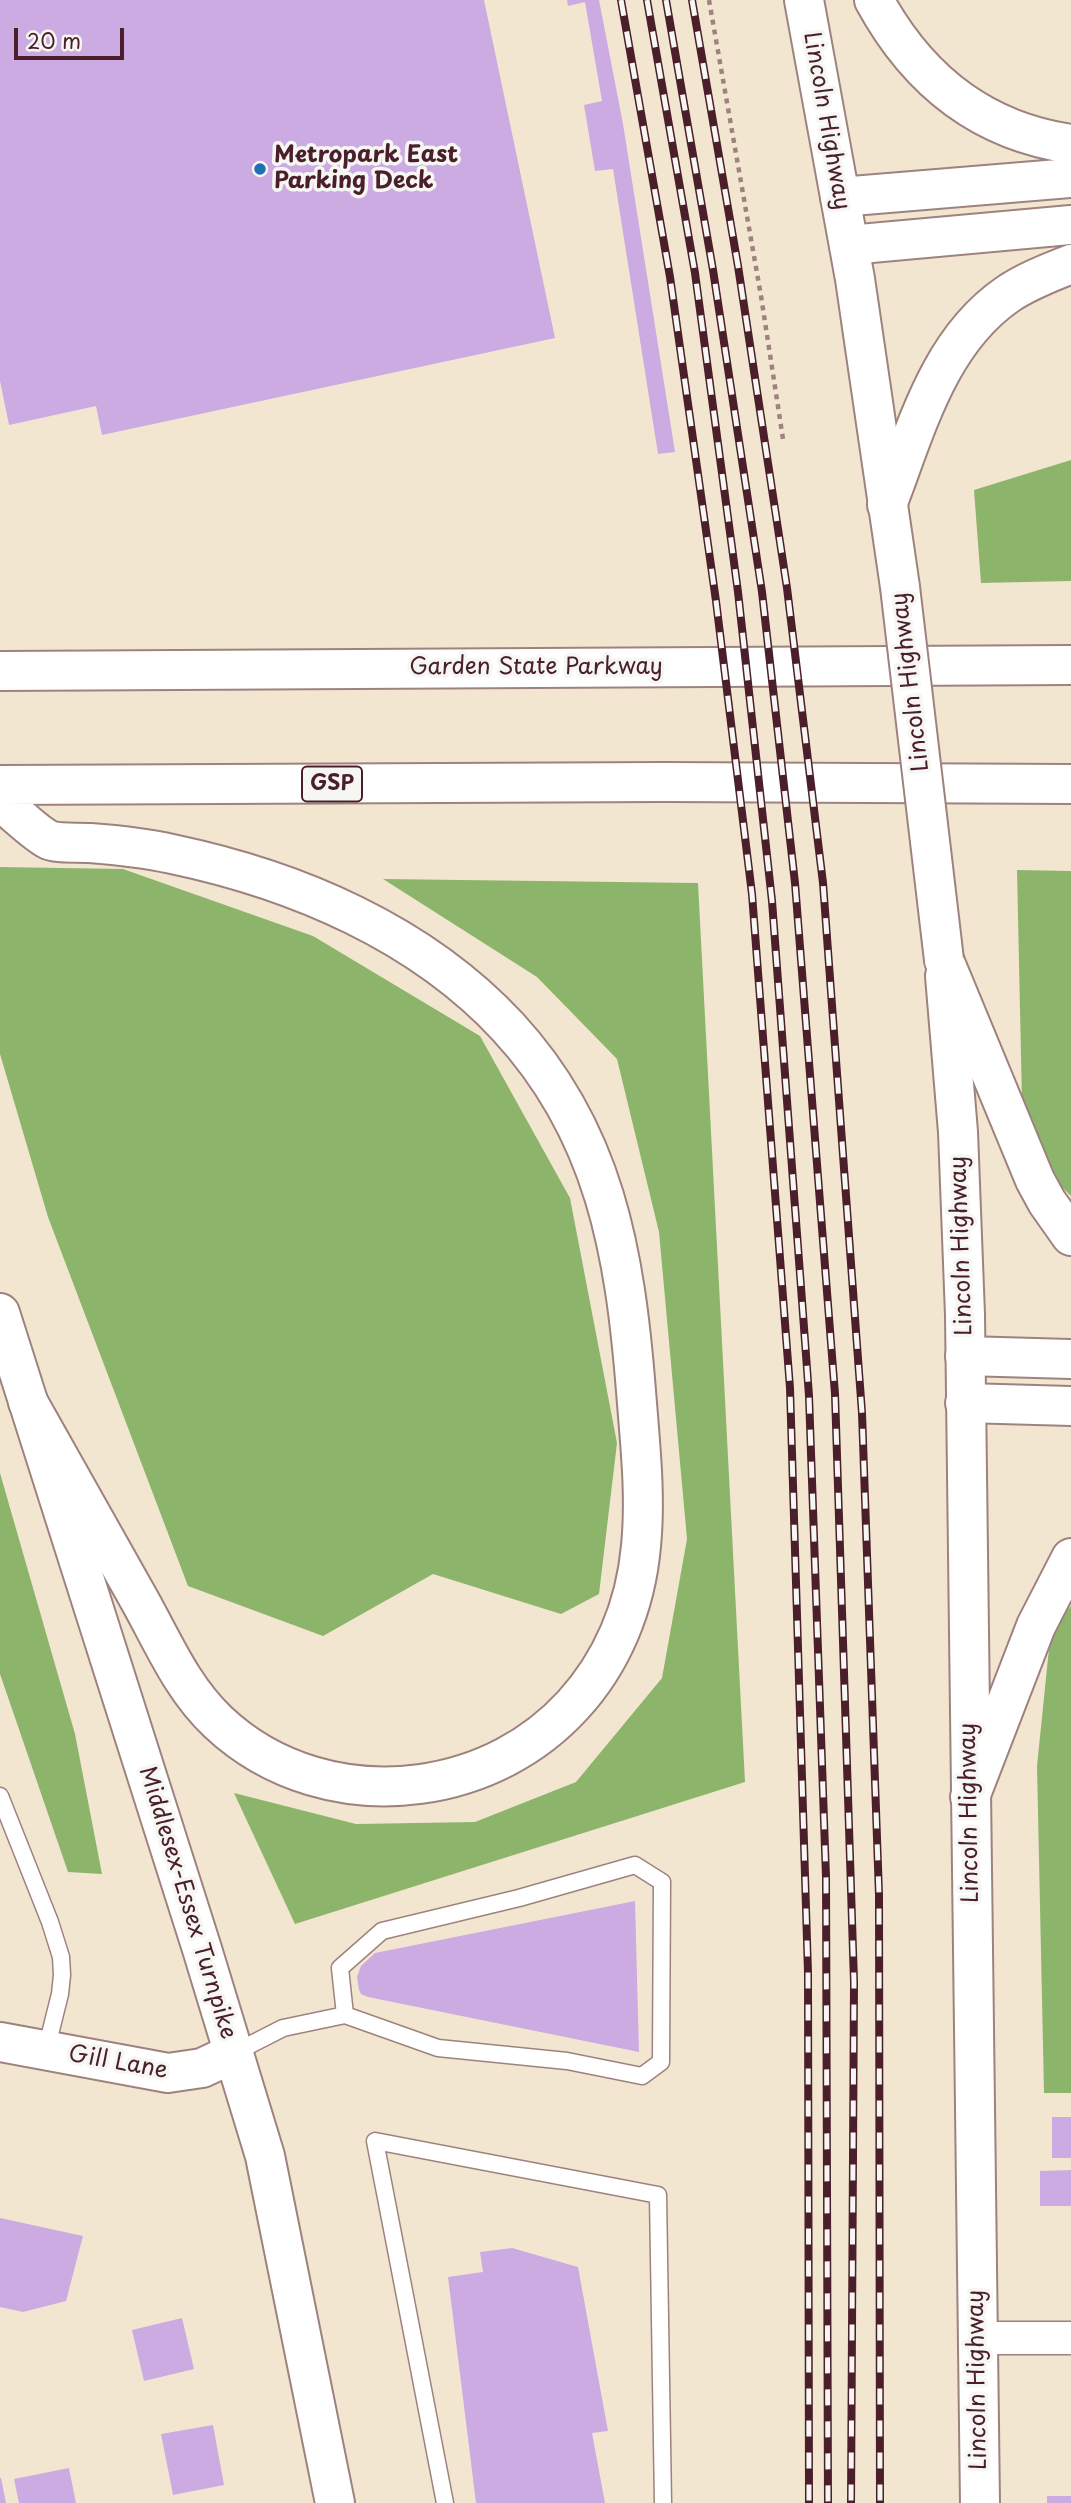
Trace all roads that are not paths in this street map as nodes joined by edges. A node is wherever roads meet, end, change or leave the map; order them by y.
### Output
1 (804, 0) edge
2 (874, 0) edge
3 (1071, 144) edge
4 (1071, 178) edge
5 (840, 197) junction
6 (1071, 225) edge
7 (849, 245) junction
8 (1071, 264) edge
9 (887, 505) junction
10 (1071, 665) edge
11 (0, 671) edge
12 (1071, 784) edge
13 (0, 785) edge
14 (0, 801) edge
15 (944, 960) junction
16 (1071, 1236) edge
17 (0, 1313) edge
18 (965, 1356) junction
19 (1071, 1359) edge
20 (28, 1402) junction
21 (965, 1403) junction
22 (1071, 1406) edge
23 (1071, 1558) edge
24 (0, 1797) edge
25 (970, 1797) junction
26 (345, 2015) junction
27 (0, 2042) edge
28 (46, 2050) junction
29 (234, 2053) junction
30 (978, 2338) junction
31 (1071, 2338) edge
32 (335, 2503) edge
33 (445, 2503) edge
34 (663, 2503) edge
35 (980, 2503) edge

1 - 5 main road, Lincoln Highway
2 - 3 main road
4 - 5 main road
5 - 7 main road, Lincoln Highway
6 - 7 main road
7 - 9 main road, Lincoln Highway
8 - 9 main road
9 - 15 main road, Lincoln Highway, bridge
10 - 11 main road, Garden State Parkway
12 - 13 main road, GSP
14 - 20 main road
15 - 16 main road
15 - 18 main road, Lincoln Highway
17 - 20 main road, Middlesex-Essex Turnpike
18 - 19 main road
18 - 21 main road, Lincoln Highway
20 - 29 main road, Middlesex-Essex Turnpike
21 - 22 main road
21 - 25 main road, Lincoln Highway
23 - 25 main road
24 - 28 lane
25 - 30 main road, Lincoln Highway
26 - 26 lane
26 - 29 lane
27 - 28 main road, Gill Lane
28 - 29 main road, Gill Lane
29 - 32 main road, Middlesex-Essex Turnpike
30 - 31 street
30 - 35 main road, Lincoln Highway
33 - 34 lane

